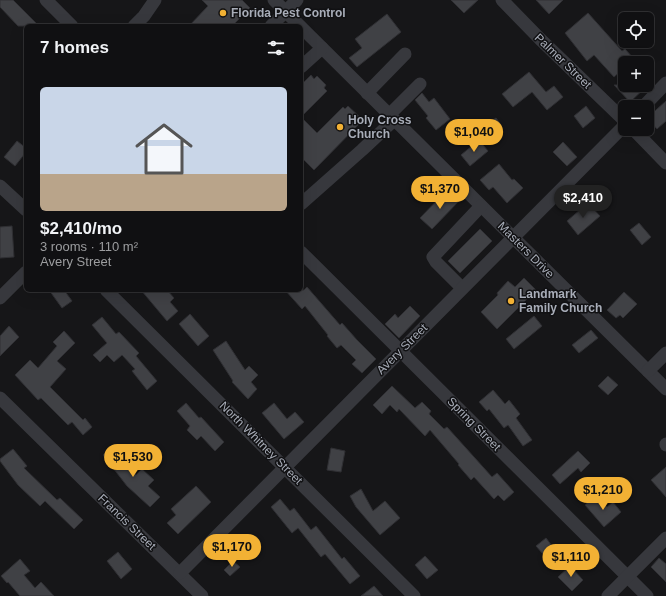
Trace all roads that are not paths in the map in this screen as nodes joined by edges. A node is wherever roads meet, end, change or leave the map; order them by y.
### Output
1 (46, 0) edge
2 (155, 0) edge
3 (274, 0) edge
4 (297, 0) edge
5 (502, 0) edge
6 (285, 11) junction
7 (70, 24) edge
8 (136, 24) edge
9 (273, 24) edge
10 (299, 24) edge
11 (303, 28) edge
12 (322, 48) junction
13 (405, 54) dead end
14 (303, 63) edge
15 (666, 83) edge
16 (420, 84) dead end
17 (367, 93) junction
18 (650, 100) edge
19 (618, 114) edge
20 (392, 117) junction
21 (618, 132) edge
22 (639, 136) edge
23 (666, 163) edge
24 (0, 186) edge
25 (303, 202) edge
26 (481, 206) junction
27 (24, 208) edge
28 (513, 237) junction
29 (303, 254) edge
30 (24, 274) edge
31 (462, 288) junction
32 (108, 292) edge
33 (0, 298) edge
34 (400, 350) junction
35 (666, 353) edge
36 (648, 371) junction
37 (666, 389) edge
38 (0, 398) edge
39 (285, 467) junction
40 (666, 538) edge
41 (180, 573) junction
42 (627, 576) junction
43 (202, 596) edge
44 (414, 596) edge
45 (608, 596) edge
46 (647, 596) edge

1 - 7 street
2 - 8 street
3 - 6 street, Masters Drive
4 - 6 street
5 - 19 street, Palmer Street
6 - 9 street
6 - 10 street, Masters Drive
11 - 12 street, Masters Drive
12 - 14 street
12 - 17 street, Masters Drive
13 - 17 street
15 - 18 street
16 - 20 street
17 - 20 street, Masters Drive
20 - 25 street
20 - 26 street, Masters Drive
21 - 28 street, Avery Street
22 - 23 street
24 - 27 street
26 - 28 street, Masters Drive
26 - 31 street
28 - 31 street, Avery Street
28 - 36 street, Masters Drive
29 - 34 street, Spring Street
30 - 33 street
31 - 34 street, Avery Street
32 - 39 street, North Whitney Street
34 - 39 street, Avery Street
34 - 42 street, Spring Street
35 - 36 street
36 - 37 street, Masters Drive
38 - 41 street, Francis Street
39 - 41 street, Avery Street
39 - 44 street, North Whitney Street
40 - 42 street
41 - 43 street, Francis Street
42 - 45 street
42 - 46 street, Spring Street

